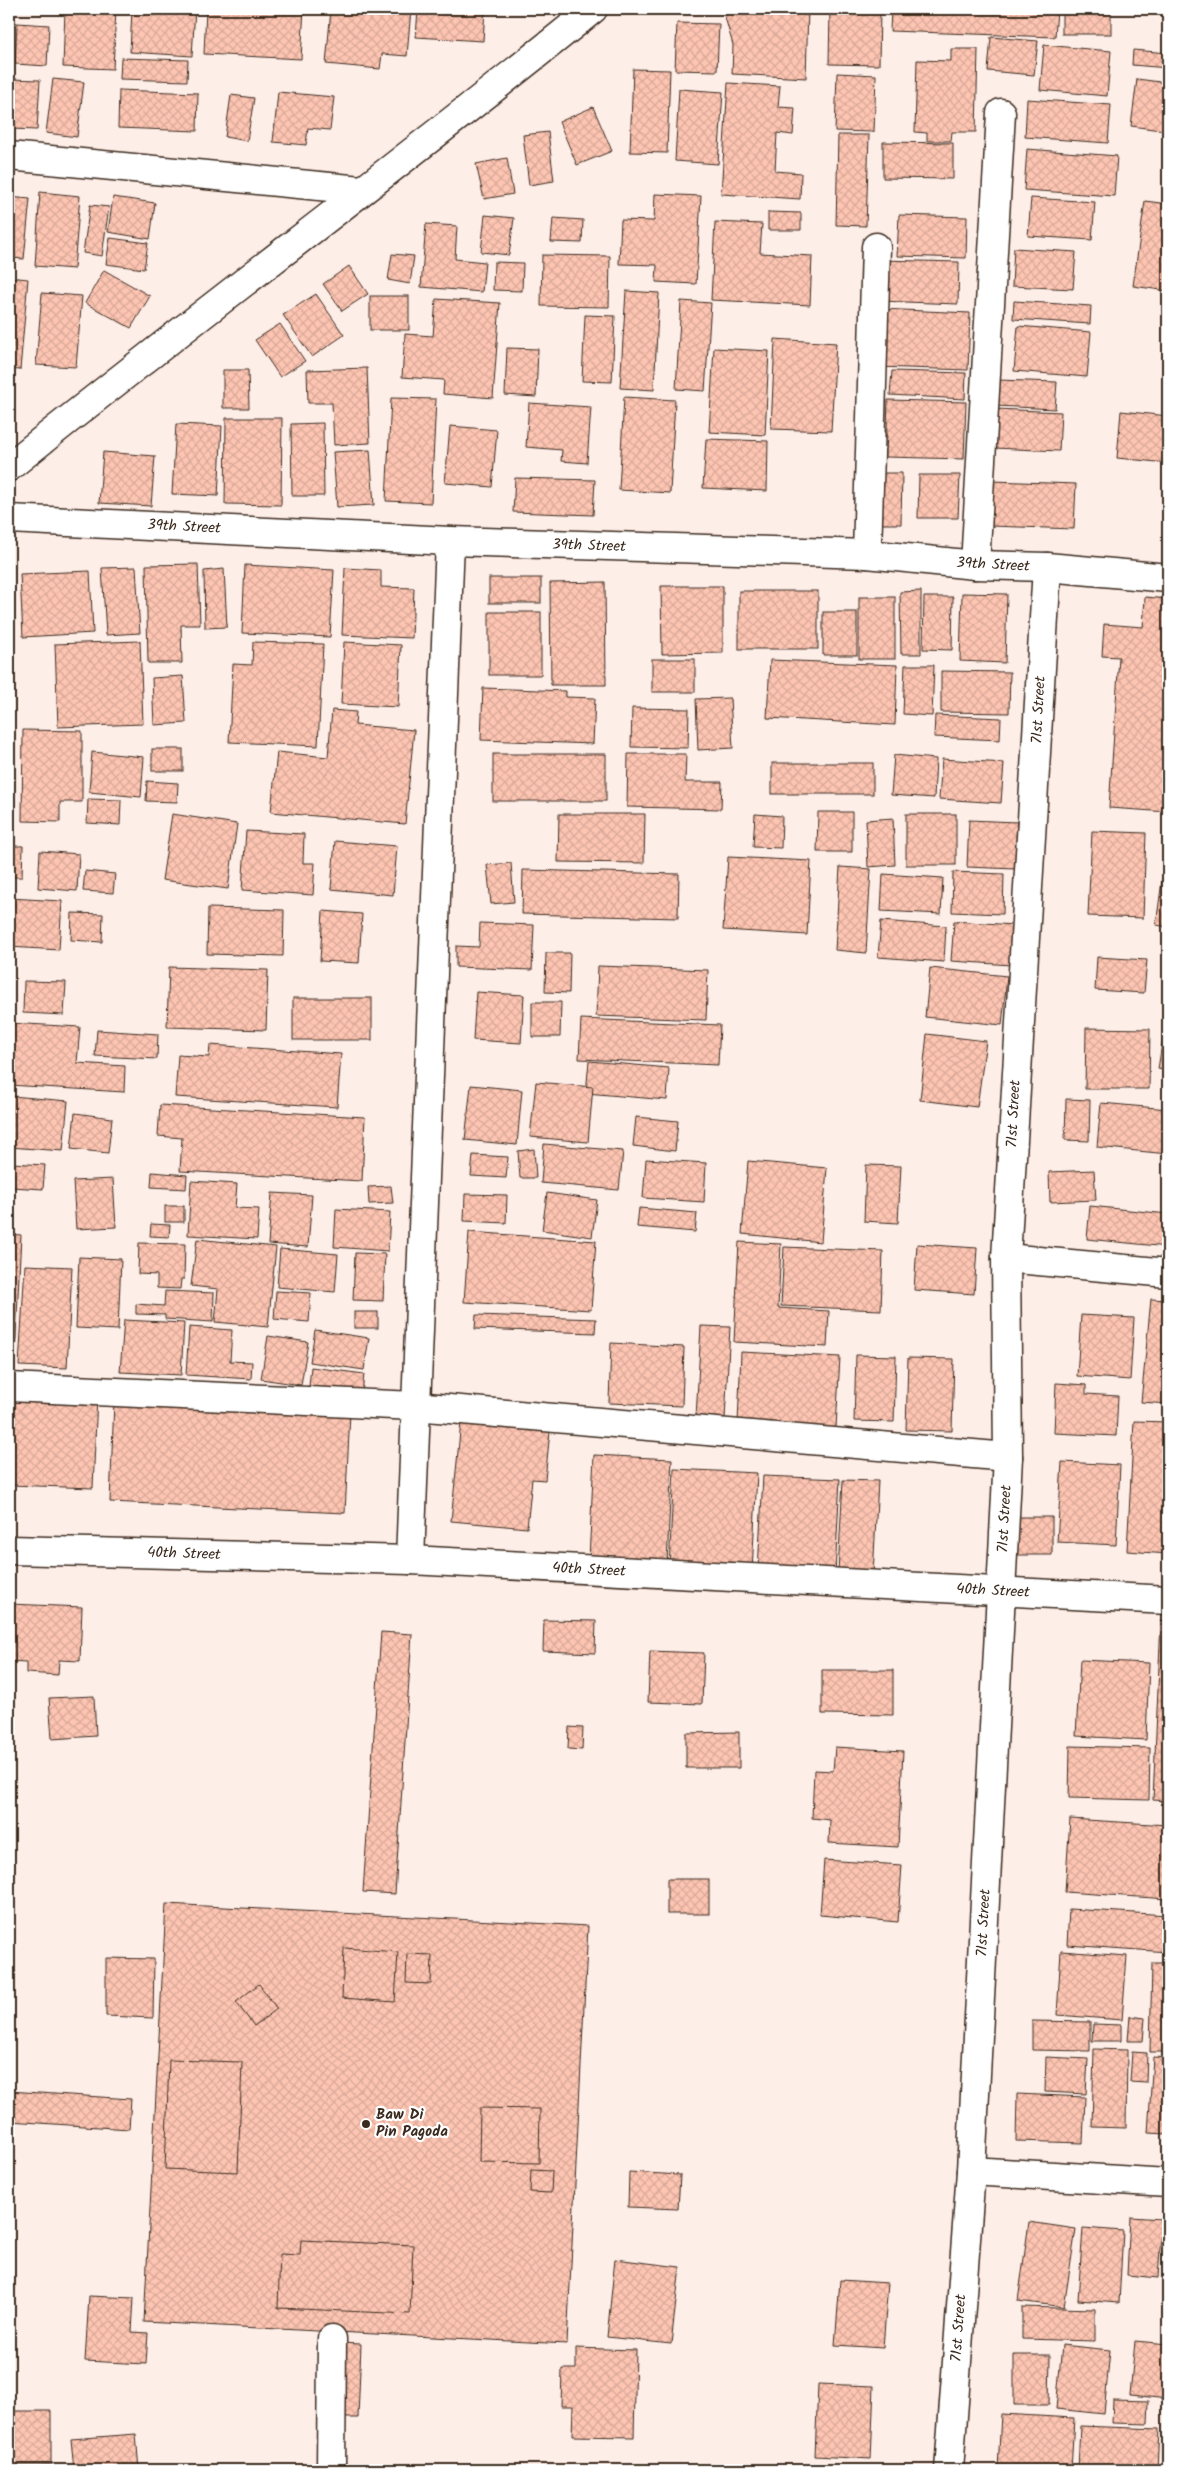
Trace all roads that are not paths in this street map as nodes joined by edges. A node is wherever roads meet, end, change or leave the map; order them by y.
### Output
1 (593, 9) edge
2 (1001, 113) dead end
3 (9, 156) edge
4 (361, 190) junction
5 (876, 248) dead end
6 (9, 467) edge
7 (9, 519) edge
8 (450, 542) junction
9 (867, 554) junction
10 (975, 565) junction
11 (1047, 567) junction
12 (1168, 578) edge
13 (1006, 1258) junction
14 (1168, 1272) edge
15 (9, 1387) edge
16 (415, 1406) junction
17 (1008, 1457) junction
18 (9, 1550) edge
19 (410, 1560) junction
20 (1002, 1592) junction
21 (1168, 1600) edge
22 (971, 2171) junction
23 (1168, 2183) edge
24 (332, 2339) dead end
25 (331, 2470) edge
26 (949, 2470) edge

1 - 4 street
2 - 10 street
3 - 4 street
4 - 6 street
5 - 9 street
7 - 8 street, 39th Street
8 - 9 street, 39th Street
8 - 16 street
9 - 10 street, 39th Street
10 - 11 street, 39th Street
11 - 12 street, 39th Street
11 - 13 street, 71st Street
13 - 14 street
13 - 17 street, 71st Street
15 - 16 street
16 - 17 street
16 - 19 street
17 - 20 street, 71st Street
18 - 19 street, 40th Street
19 - 20 street, 40th Street
20 - 21 street, 40th Street
20 - 22 street, 71st Street
22 - 23 street
22 - 26 street, 71st Street
24 - 25 street

